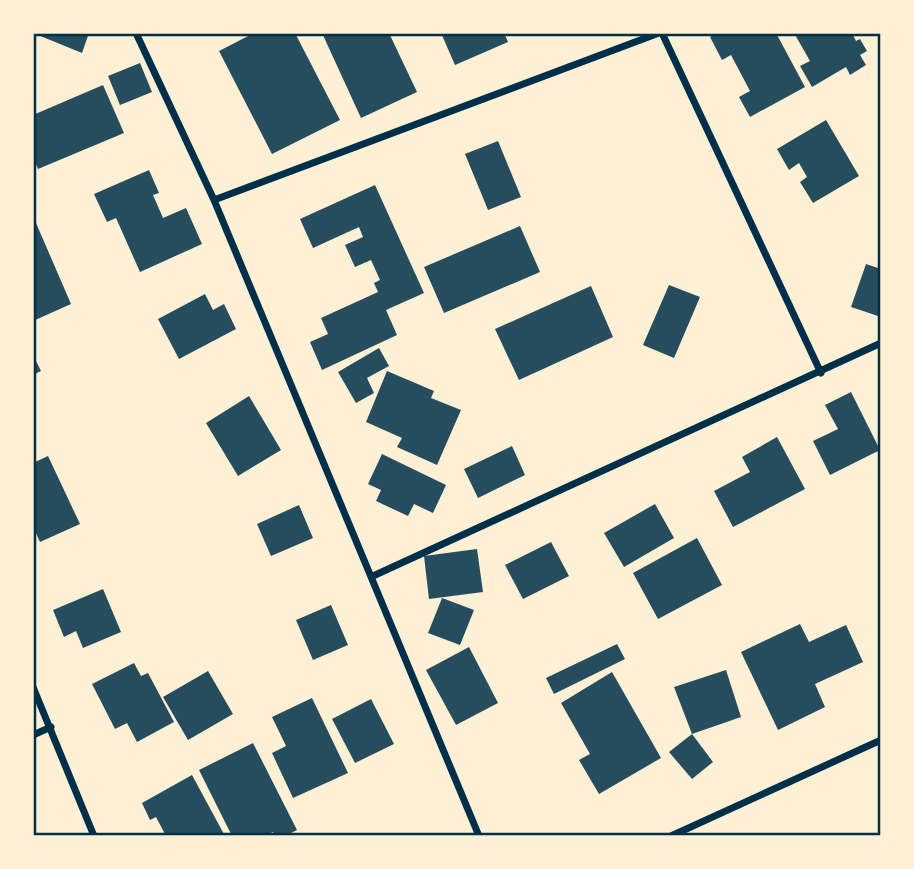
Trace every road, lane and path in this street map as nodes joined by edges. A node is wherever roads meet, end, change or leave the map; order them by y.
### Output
1 (136, 33) edge
2 (661, 33) edge
3 (214, 200) junction
4 (881, 343) edge
5 (821, 373) junction
6 (373, 576) junction
7 (33, 687) edge
8 (51, 727) junction
9 (33, 735) edge
10 (881, 740) edge
11 (94, 836) edge
12 (479, 836) edge
13 (671, 836) edge

1 - 3 street
2 - 3 street
2 - 5 street
3 - 6 street
4 - 5 street
5 - 6 street
6 - 12 street
7 - 8 street
8 - 9 street
8 - 11 street
10 - 13 street

